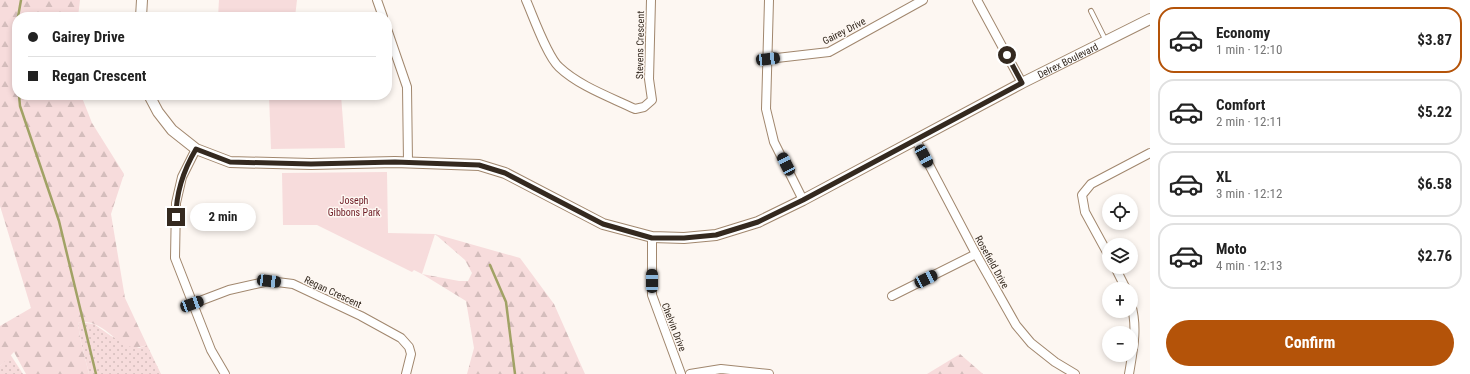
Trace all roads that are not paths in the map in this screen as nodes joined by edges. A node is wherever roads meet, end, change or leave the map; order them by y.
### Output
1 (142, 0) edge
2 (377, 0) edge
3 (526, 0) edge
4 (651, 0) edge
5 (769, 0) edge
6 (923, 0) edge
7 (977, 0) edge
8 (1091, 11) dead end
9 (141, 12) edge
10 (381, 12) edge
11 (1150, 19) edge
12 (1106, 41) junction
13 (392, 44) edge
14 (768, 59) junction
15 (1022, 83) junction
16 (152, 100) edge
17 (916, 140) junction
18 (196, 149) junction
19 (1150, 153) edge
20 (408, 162) junction
21 (803, 200) junction
22 (652, 238) junction
23 (1102, 243) edge
24 (976, 254) junction
25 (892, 296) dead end
26 (192, 304) junction
27 (1134, 318) edge
28 (225, 374) edge
29 (406, 374) edge
30 (681, 374) edge
31 (690, 374) edge
32 (769, 374) edge
33 (1075, 374) edge
34 (1129, 374) edge

1 - 9 street
2 - 10 street
3 - 4 street, Stevens Crescent
5 - 14 street
6 - 14 street, Gairey Drive
7 - 15 street
8 - 12 lane
11 - 12 street, Delrex Boulevard
12 - 15 street, Delrex Boulevard
13 - 20 street
14 - 21 street
15 - 17 street, Delrex Boulevard
16 - 18 street, Delrex Boulevard
17 - 21 street, Delrex Boulevard
17 - 24 street, Rosefield Drive
18 - 20 street, Delrex Boulevard
18 - 26 street
19 - 23 street
20 - 22 street, Delrex Boulevard
21 - 22 street, Delrex Boulevard
22 - 30 street, Chelvin Drive
24 - 25 street
24 - 33 street, Rosefield Drive
26 - 28 street
26 - 29 street, Regan Crescent
27 - 34 street
31 - 32 street

